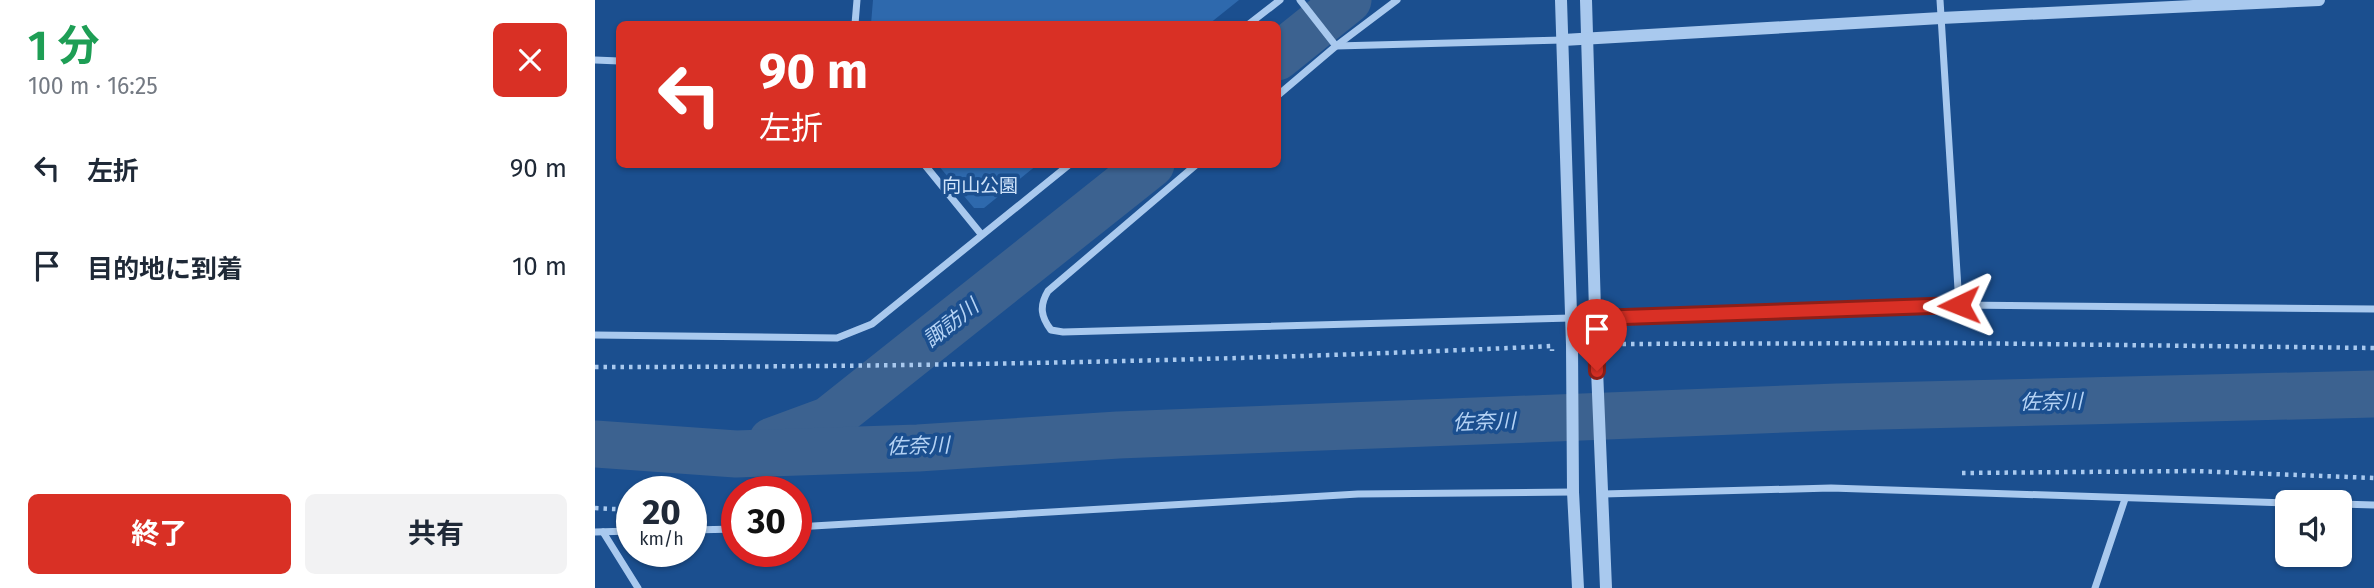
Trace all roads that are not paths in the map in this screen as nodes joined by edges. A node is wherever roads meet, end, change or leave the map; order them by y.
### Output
1 (857, 0) edge
2 (1280, 0) edge
3 (1397, 0) edge
4 (1562, 0) edge
5 (1586, 0) edge
6 (1940, 0) edge
7 (2319, 0) edge
8 (1301, 2) edge
9 (1941, 18) junction
10 (855, 21) edge
11 (1253, 21) edge
12 (1588, 39) junction
13 (1563, 40) junction
14 (1336, 46) junction
15 (595, 60) edge
16 (616, 61) edge
17 (1281, 93) edge
18 (927, 168) edge
19 (1065, 168) edge
20 (1192, 168) edge
21 (982, 234) junction
22 (1959, 305) junction
23 (2374, 309) edge
24 (1571, 318) junction
25 (1596, 318) junction
26 (595, 335) edge
27 (1573, 492) junction
28 (1603, 494) junction
29 (2125, 499) junction
30 (2275, 503) edge
31 (2352, 505) edge
32 (2374, 505) edge
33 (812, 526) edge
34 (599, 532) edge
35 (638, 588) edge
36 (1578, 588) edge
37 (1606, 588) edge
38 (2095, 588) edge

1 - 10 street
2 - 11 street
3 - 14 street
4 - 13 street
5 - 12 street
6 - 9 street
7 - 9 street
8 - 14 street
9 - 12 street
9 - 22 street
12 - 13 street
12 - 25 street
13 - 14 street
13 - 24 street
14 - 17 street
15 - 16 street
18 - 21 street
19 - 21 street
20 - 24 street
21 - 26 street
22 - 23 street
22 - 25 street
24 - 27 street
25 - 28 street
27 - 33 street
27 - 36 street
28 - 29 street
28 - 37 street
29 - 30 street
29 - 38 street
31 - 32 street
34 - 35 street

